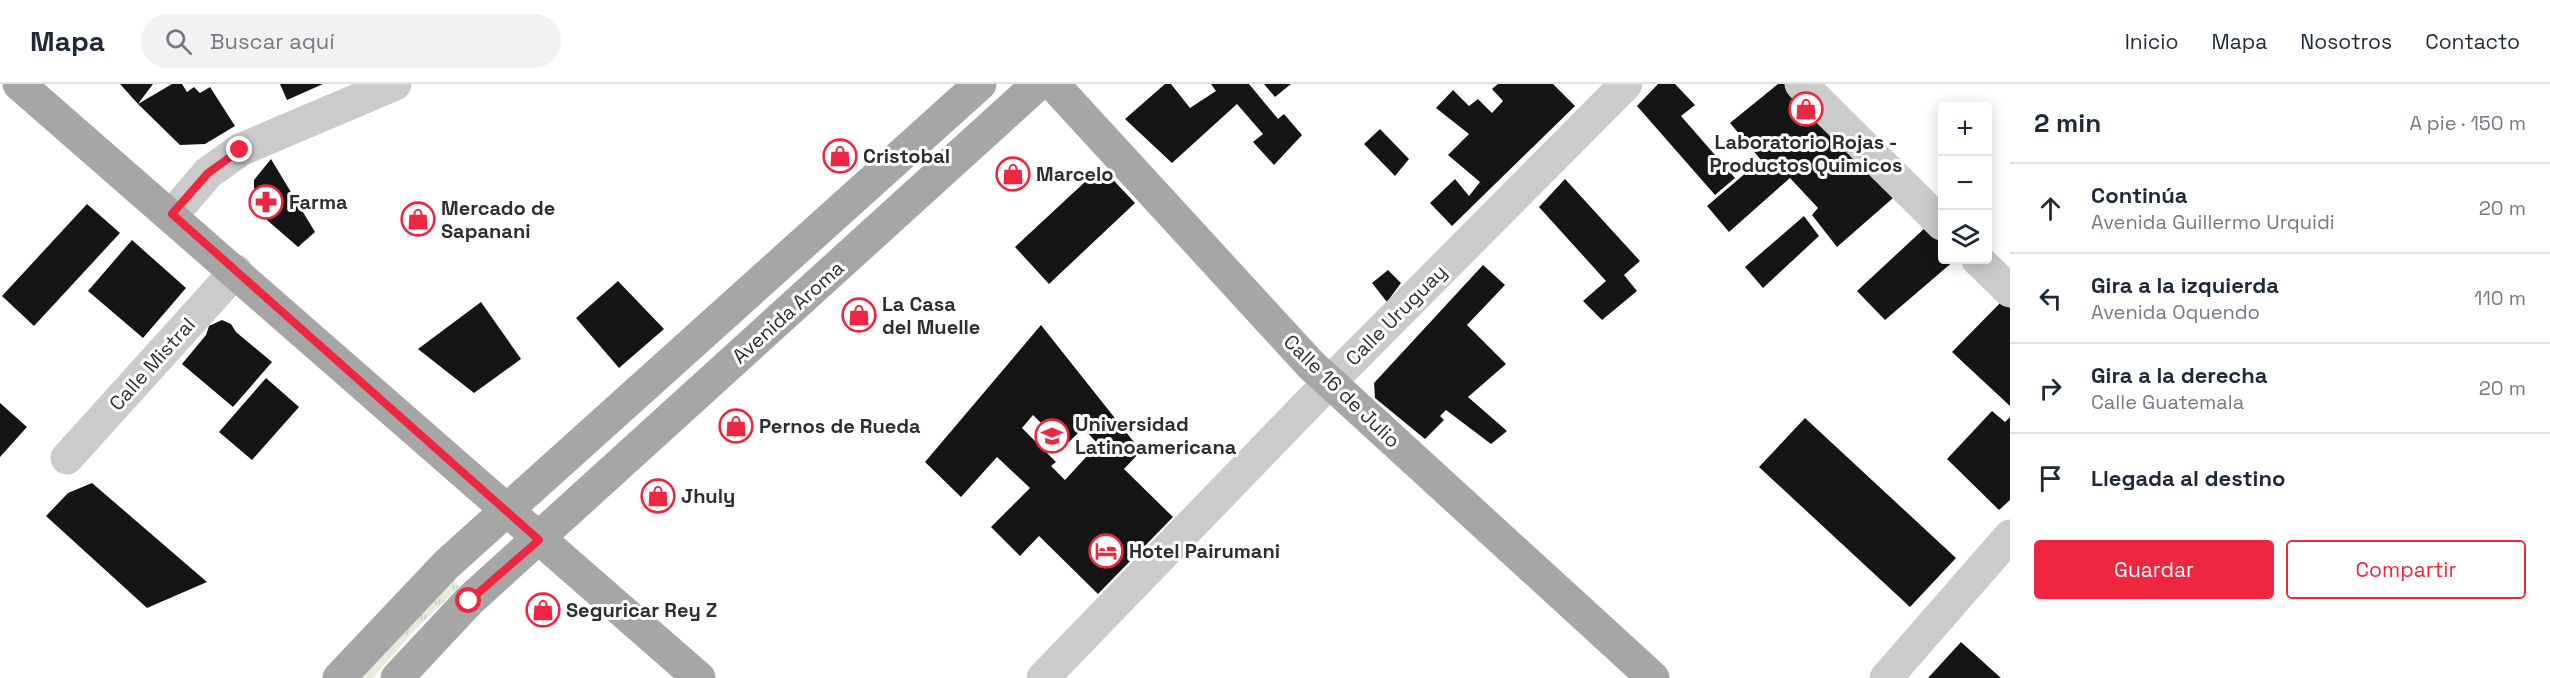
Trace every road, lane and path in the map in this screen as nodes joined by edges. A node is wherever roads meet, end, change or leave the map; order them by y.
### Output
1 (19, 84) edge
2 (396, 84) edge
3 (980, 84) edge
4 (1038, 84) edge
5 (1053, 84) edge
6 (1626, 84) edge
7 (1801, 84) edge
8 (172, 214) junction
9 (1938, 220) edge
10 (1982, 264) edge
11 (236, 271) junction
12 (2010, 291) edge
13 (1329, 383) junction
14 (67, 458) dead end
15 (506, 511) junction
16 (2010, 536) edge
17 (539, 540) junction
18 (339, 678) edge
19 (397, 678) edge
20 (699, 678) edge
21 (1043, 678) edge
22 (1653, 678) edge
23 (1886, 678) edge

1 - 8 main road
2 - 8 street
3 - 15 main road, Avenida Aroma
4 - 17 main road, Avenida Aroma
5 - 13 main road, Calle 16 de Julio
6 - 13 street, Calle Uruguay
7 - 9 street
8 - 11 main road
10 - 12 street
11 - 14 street, Calle Mistral
11 - 15 main road
13 - 21 street, Calle Uruguay
13 - 22 main road, Calle 16 de Julio
15 - 17 main road
15 - 18 main road, Avenida Aroma
16 - 23 street
17 - 19 main road, Avenida Aroma
17 - 20 main road

